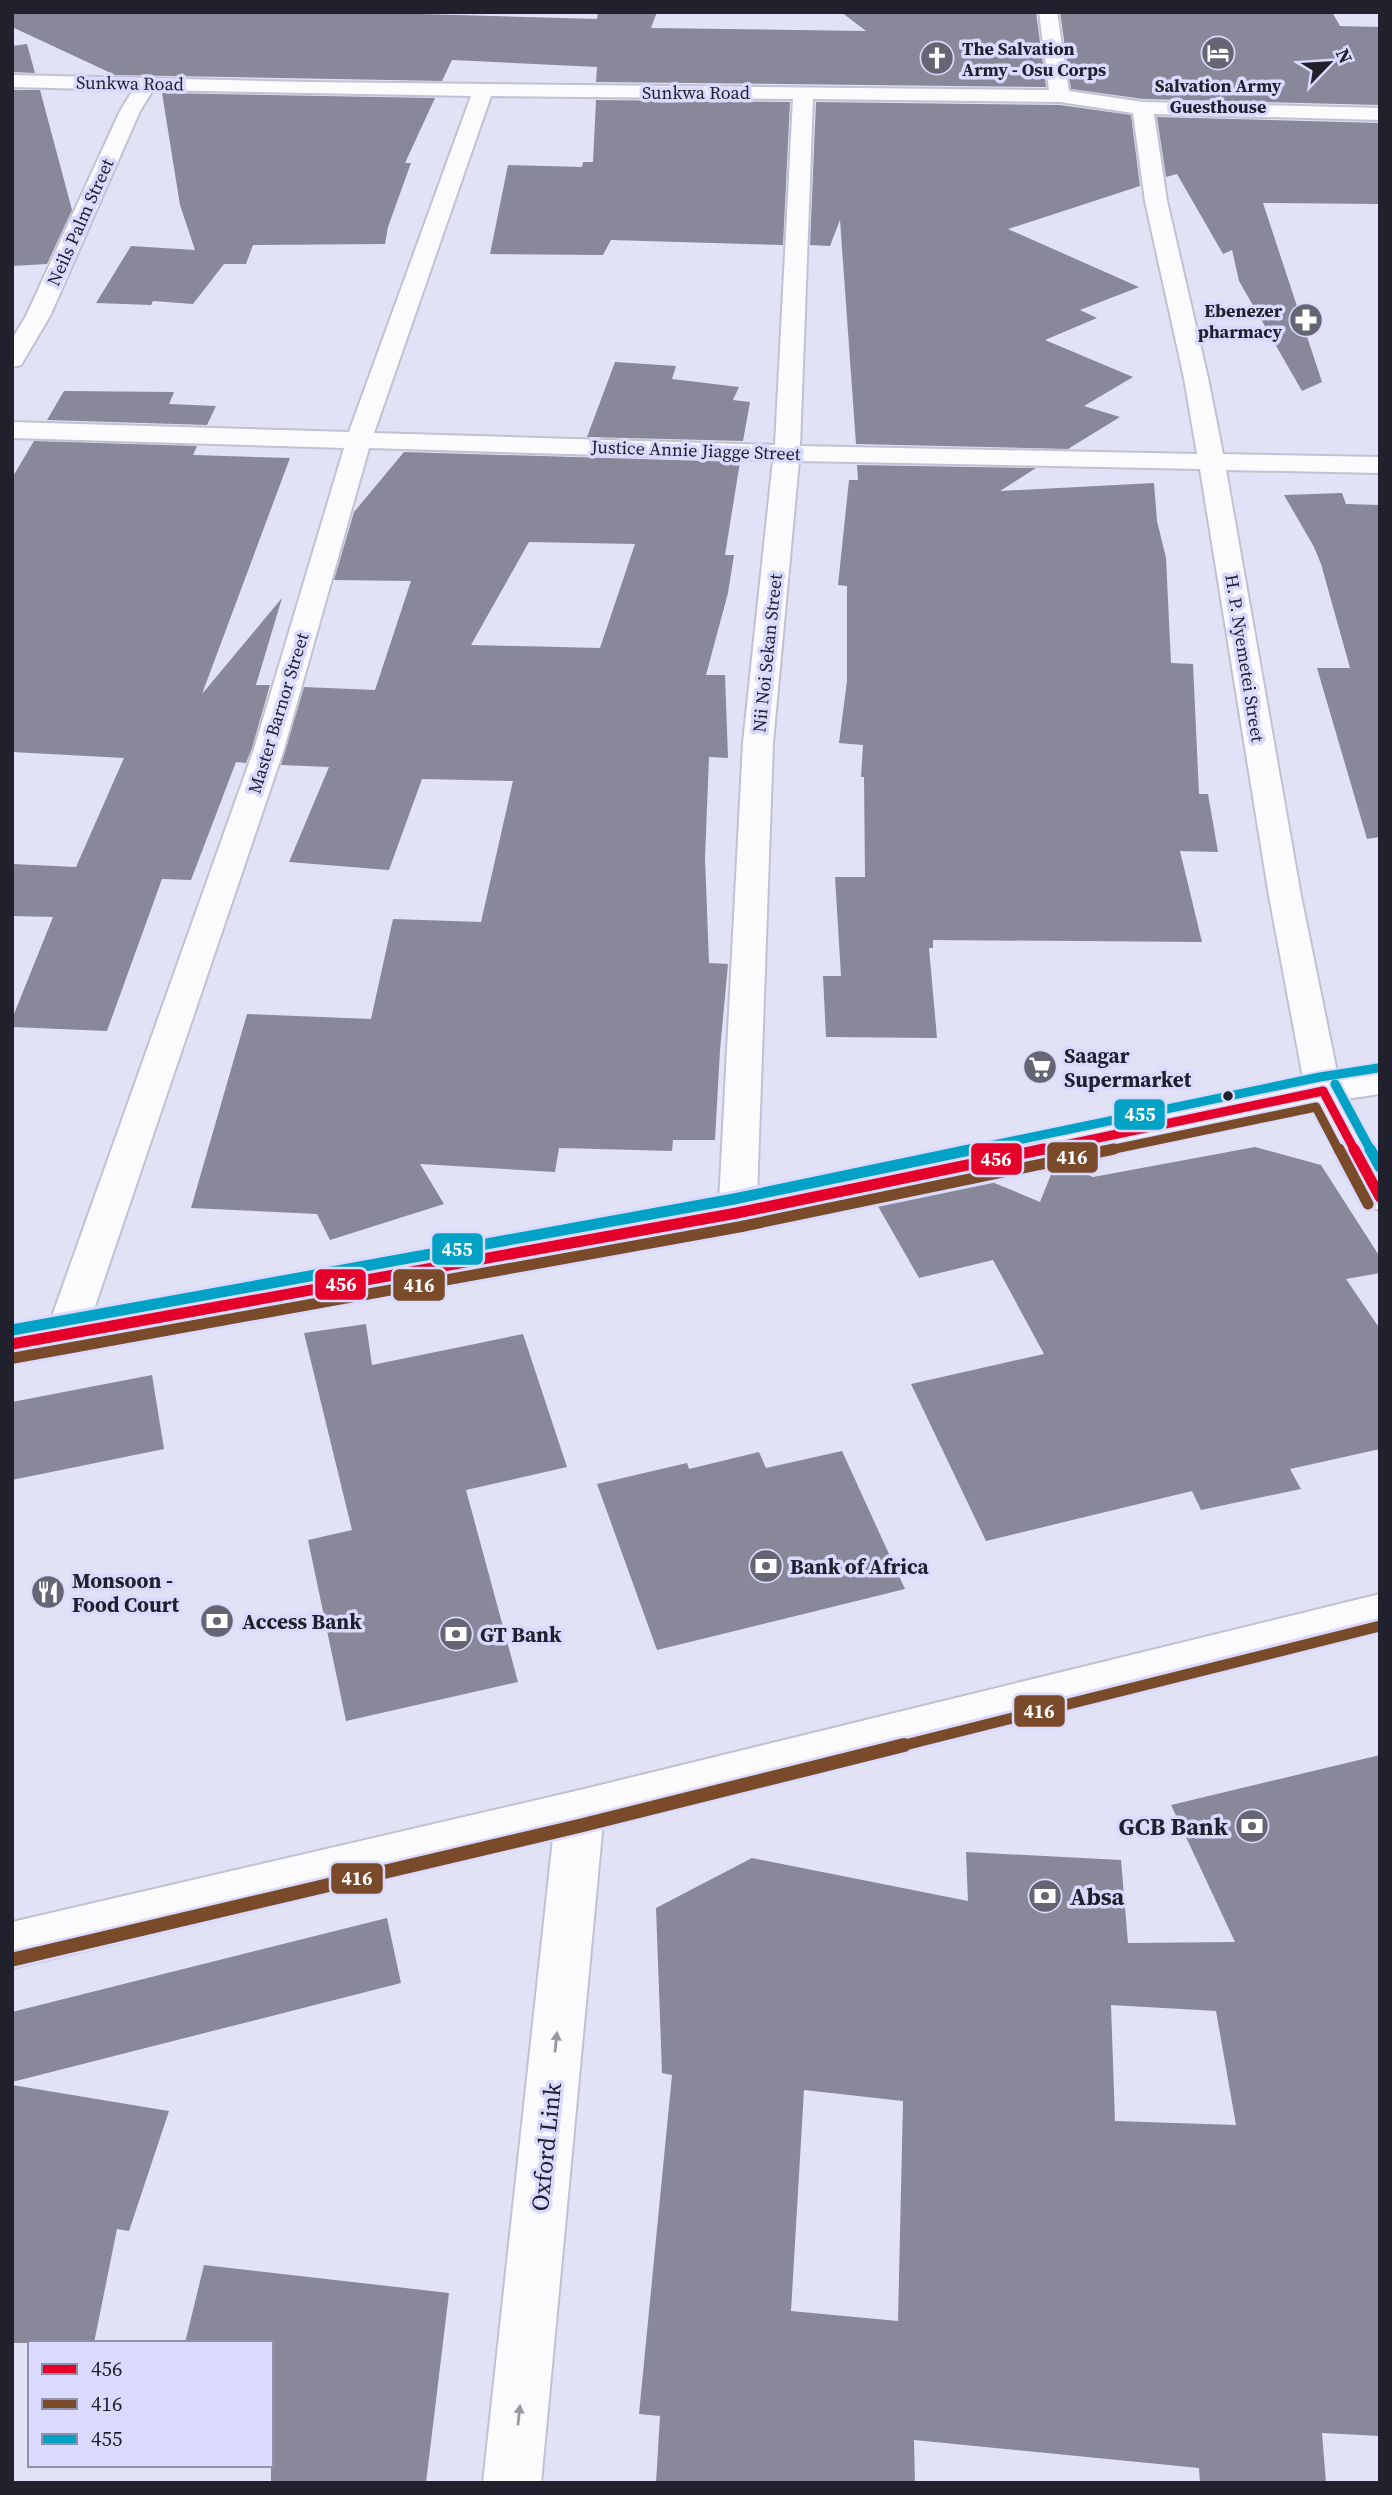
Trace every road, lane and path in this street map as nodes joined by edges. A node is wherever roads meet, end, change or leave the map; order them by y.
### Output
1 (1048, 12) edge
2 (12, 81) edge
3 (147, 83) junction
4 (483, 90) junction
5 (803, 93) junction
6 (1060, 96) junction
7 (1143, 108) junction
8 (1380, 114) edge
9 (12, 360) edge
10 (12, 430) edge
11 (359, 439) junction
12 (787, 453) junction
13 (1210, 460) junction
14 (1380, 465) edge
15 (1380, 1082) edge
16 (1323, 1091) junction
17 (1380, 1197) edge
18 (737, 1213) junction
19 (66, 1334) junction
20 (12, 1344) edge
21 (1380, 1612) edge
22 (580, 1811) junction
23 (12, 1945) edge
24 (512, 2483) edge

1 - 6 street
2 - 3 street, Sunkwa Road
3 - 4 street, Sunkwa Road
3 - 9 street, Neils Palm Street
4 - 5 street, Sunkwa Road
4 - 11 street, Master Barnor Street
5 - 6 street, Sunkwa Road
5 - 12 street, Nii Noi Sekan Street
6 - 7 street, Sunkwa Road
7 - 8 street, Sunkwa Road
7 - 13 street, H. P. Nyemetei Street
10 - 11 street, Justice Annie Jiagge Street
11 - 12 street, Justice Annie Jiagge Street
11 - 19 street, Master Barnor Street
12 - 13 street, Justice Annie Jiagge Street
12 - 18 street, Nii Noi Sekan Street
13 - 14 street, Justice Annie Jiagge Street
13 - 16 street, H. P. Nyemetei Street
15 - 16 street
16 - 17 street, H. P. Nyemetei Street
16 - 18 street
18 - 19 street
19 - 20 street
21 - 22 street
22 - 23 street
24 -> 22 street, Oxford Link

